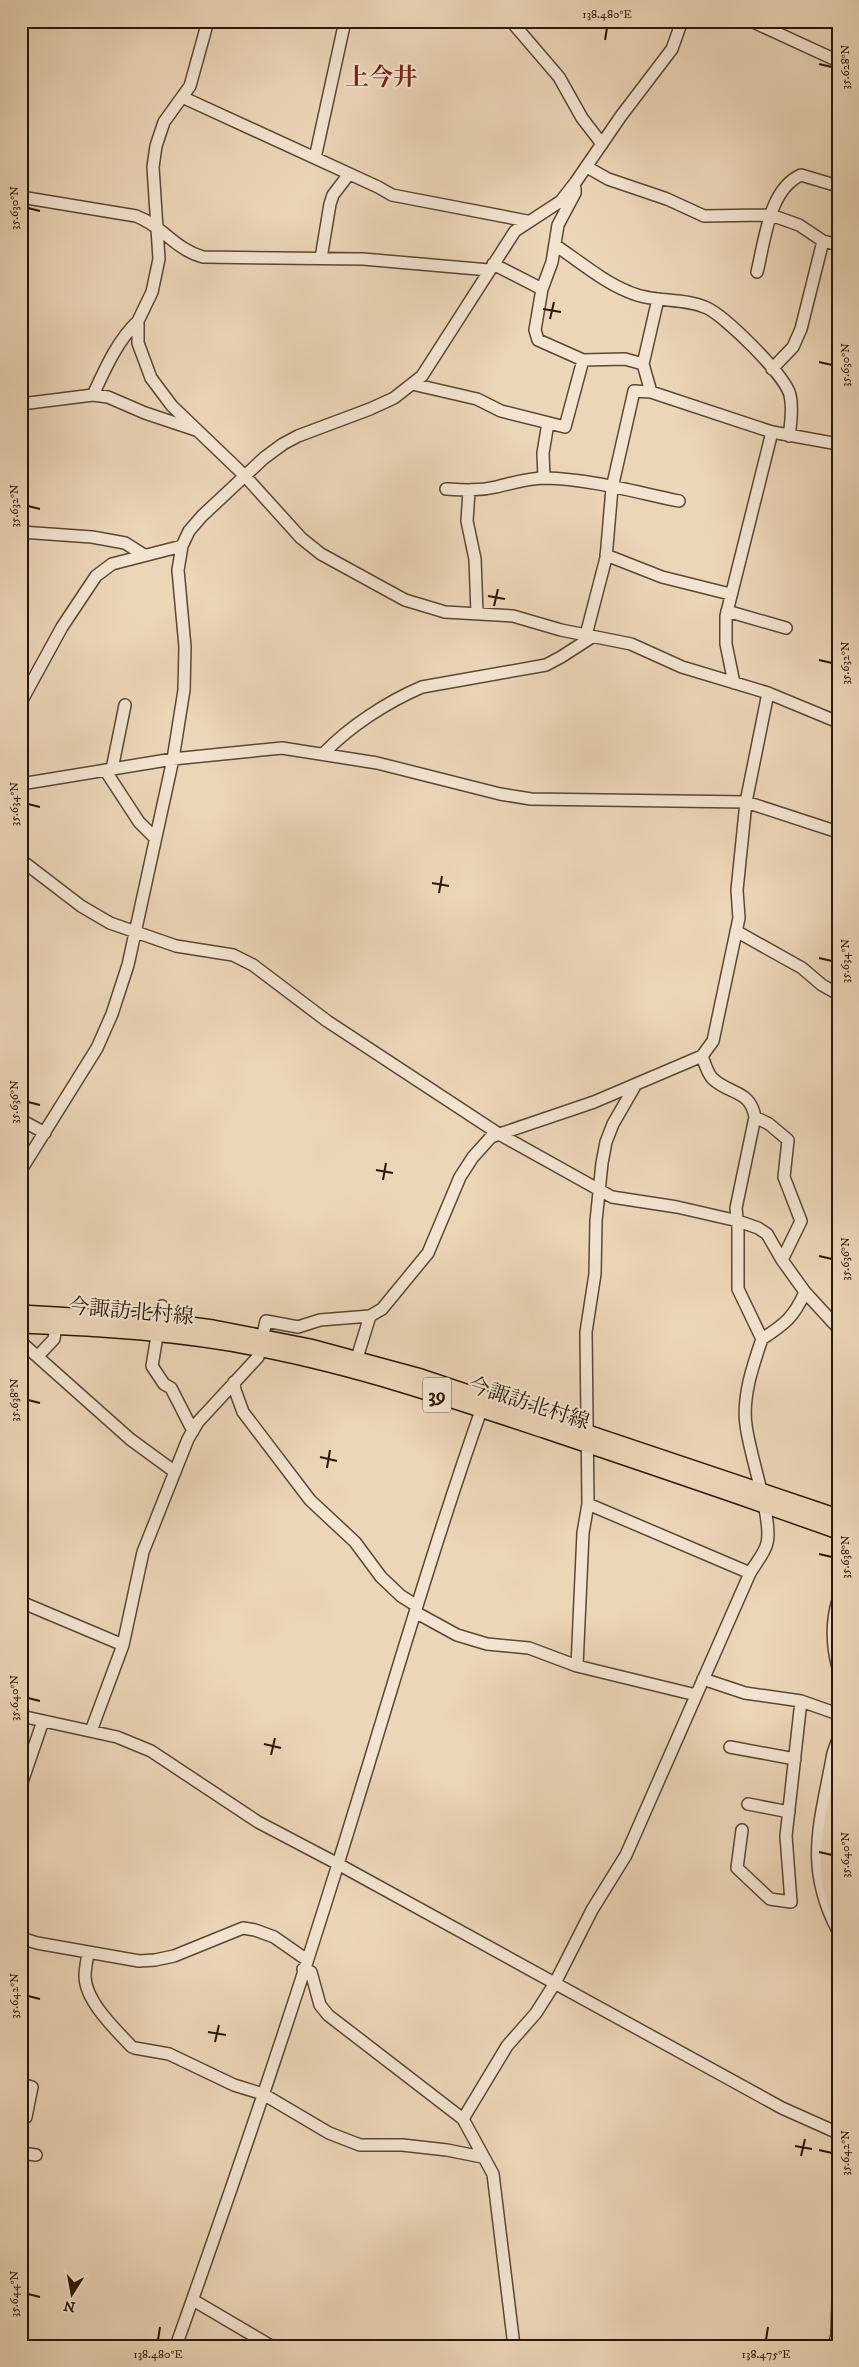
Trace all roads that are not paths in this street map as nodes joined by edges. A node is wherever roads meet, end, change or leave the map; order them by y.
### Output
1 (208, 21) edge
2 (345, 21) edge
3 (511, 21) edge
4 (682, 21) edge
5 (751, 21) edge
6 (838, 61) edge
7 (182, 97) junction
8 (602, 144) junction
9 (315, 158) junction
10 (587, 167) junction
11 (349, 174) junction
12 (575, 183) junction
13 (838, 186) edge
14 (21, 197) edge
15 (553, 207) junction
16 (771, 216) junction
17 (562, 218) junction
18 (527, 221) junction
19 (157, 228) junction
20 (823, 240) junction
21 (555, 245) junction
22 (838, 245) edge
23 (321, 258) junction
24 (491, 267) junction
25 (757, 272) dead end
26 (542, 289) junction
27 (658, 299) junction
28 (138, 321) junction
29 (583, 360) junction
30 (643, 364) junction
31 (772, 369) junction
32 (412, 384) junction
33 (651, 392) junction
34 (93, 395) junction
35 (21, 404) edge
36 (548, 423) junction
37 (200, 431) junction
38 (772, 432) junction
39 (790, 436) junction
40 (838, 444) edge
41 (245, 476) junction
42 (544, 478) junction
43 (612, 488) junction
44 (446, 489) dead end
45 (469, 491) junction
46 (679, 501) dead end
47 (21, 532) edge
48 (182, 546) junction
49 (144, 555) junction
50 (606, 555) junction
51 (730, 594) junction
52 (727, 610) junction
53 (477, 614) junction
54 (786, 628) dead end
55 (589, 636) junction
56 (734, 683) junction
57 (768, 693) junction
58 (21, 702) edge
59 (125, 705) dead end
60 (838, 722) edge
61 (324, 753) junction
62 (173, 759) junction
63 (109, 770) junction
64 (21, 784) edge
65 (746, 802) junction
66 (838, 832) edge
67 (155, 838) junction
68 (21, 860) edge
69 (136, 932) junction
70 (736, 932) junction
71 (838, 994) edge
72 (702, 1056) junction
73 (636, 1084) junction
74 (755, 1117) junction
75 (21, 1120) edge
76 (45, 1133) junction
77 (499, 1134) junction
78 (21, 1170) edge
79 (600, 1191) junction
80 (738, 1221) junction
81 (782, 1260) junction
82 (805, 1292) junction
83 (162, 1306) dead end
84 (21, 1313) edge
85 (370, 1316) junction
86 (21, 1325) edge
87 (56, 1326) junction
88 (159, 1328) junction
89 (838, 1328) edge
90 (762, 1339) junction
91 (21, 1342) edge
92 (261, 1342) junction
93 (38, 1356) junction
94 (357, 1358) junction
95 (234, 1382) junction
96 (483, 1404) junction
97 (192, 1431) junction
98 (589, 1439) junction
99 (175, 1472) junction
100 (762, 1497) junction
101 (588, 1504) junction
102 (838, 1517) edge
103 (838, 1531) edge
104 (750, 1572) junction
105 (838, 1600) edge
106 (21, 1602) edge
107 (416, 1609) junction
108 (123, 1645) junction
109 (577, 1666) junction
110 (838, 1668) edge
111 (703, 1680) junction
112 (696, 1695) junction
113 (801, 1701) junction
114 (838, 1714) edge
115 (21, 1716) edge
116 (43, 1721) junction
117 (91, 1731) junction
118 (838, 1739) edge
119 (730, 1747) dead end
120 (795, 1759) junction
121 (24, 1770) edge
122 (21, 1786) edge
123 (838, 1798) edge
124 (748, 1804) dead end
125 (789, 1812) junction
126 (742, 1830) dead end
127 (838, 1848) edge
128 (338, 1864) junction
129 (838, 1864) edge
130 (838, 1906) edge
131 (838, 1931) edge
132 (21, 1938) edge
133 (88, 1953) junction
134 (305, 1964) junction
135 (555, 1984) junction
136 (21, 2084) edge
137 (263, 2094) junction
138 (21, 2117) edge
139 (463, 2119) junction
140 (838, 2133) edge
141 (21, 2152) edge
142 (36, 2155) dead end
143 (482, 2157) junction
144 (193, 2300) junction
145 (838, 2301) edge
146 (516, 2344) edge
147 (176, 2346) edge
148 (271, 2346) edge
149 (834, 2346) edge

1 - 7 street
2 - 9 street
3 - 8 street
4 - 8 street
5 - 6 street
7 - 9 street
7 - 19 street
8 - 10 street
9 - 11 street
10 - 12 street
10 - 16 street
11 - 18 street
11 - 23 street
12 - 15 street
12 - 17 street
13 - 16 street
14 - 19 street
15 - 17 street
15 - 18 street
16 - 20 street
16 - 25 street
17 - 21 street
18 - 24 street
19 - 23 street
19 - 28 street
20 - 22 street
20 - 31 street
21 - 26 street
21 - 27 street
23 - 24 street
24 - 26 street
24 - 32 street
26 - 29 street
27 - 30 street
27 - 31 street
28 - 34 street
28 - 37 street
29 - 30 street
29 - 36 street
30 - 33 street
31 - 39 street
32 - 36 street
32 - 41 street
33 - 38 street
33 - 43 street
34 - 35 street
34 - 37 street
36 - 42 street
37 - 41 street
38 - 39 street
38 - 51 street
39 - 40 street
41 - 48 street
41 - 53 street
42 - 43 street
42 - 45 street
43 - 46 street
43 - 50 street
44 - 45 street
45 - 53 street
47 - 49 street
48 - 49 street
48 - 62 street
49 - 58 street
50 - 51 street
50 - 55 street
51 - 52 street
52 - 54 street
52 - 56 street
53 - 55 street
55 - 56 street
55 - 61 street
56 - 57 street
57 - 60 street
57 - 65 street
59 - 63 street
61 - 62 street
61 - 65 street
62 - 63 street
62 - 67 street
63 - 64 street
63 - 67 street
65 - 66 street
65 - 70 street
67 - 69 street
68 - 69 street
69 - 76 street
69 - 77 street
70 - 71 street
70 - 72 street
72 - 73 street
72 - 74 street
73 - 77 street
73 - 79 street
74 - 80 street
74 - 81 street
75 - 76 street
76 - 78 street
77 - 79 street
77 - 85 street
79 - 80 street
79 - 98 street
80 - 81 street
80 - 90 street
81 - 82 street
82 - 89 street
82 - 90 street
83 - 88 street
84 - 88 main road, 今諏訪北村線 / 39
85 - 92 street
85 - 94 street
86 - 87 main road, 今諏訪北村線 / 39
87 - 88 main road, 今諏訪北村線 / 39
87 - 93 street
88 - 92 main road, 今諏訪北村線 / 39
88 - 97 street
90 - 100 street
91 - 93 street
92 - 94 main road, 今諏訪北村線 / 39
92 - 95 street
92 - 96 main road, 今諏訪北村線 / 39
93 - 99 street
94 - 96 main road, 今諏訪北村線 / 39
95 - 97 street
95 - 107 street
96 - 98 main road, 今諏訪北村線 / 39
96 - 107 street
97 - 99 street
98 - 100 main road, 今諏訪北村線 / 39
98 - 101 street
99 - 108 street
100 - 102 main road, 今諏訪北村線 / 39
100 - 103 main road, 今諏訪北村線 / 39
100 - 104 street
101 - 104 street
101 - 109 street
104 - 111 street
105 - 110 street
106 - 108 street
107 - 109 street
107 - 128 street
108 - 117 street
109 - 112 street
111 - 112 street
111 - 113 street
112 - 135 street
113 - 114 street
113 - 120 street
115 - 116 street
116 - 117 street
116 - 121 street
117 - 128 street
118 - 131 street
119 - 120 street
120 - 125 street
121 - 122 street
123 - 130 highway
124 - 125 street
125 - 126 street
127 - 129 highway
128 - 134 street
128 - 135 street
132 - 133 street
133 - 134 street
133 - 137 street
134 - 137 street
134 - 139 street
135 - 139 street
135 - 140 street
136 - 138 street
137 - 143 street
137 - 144 street
139 - 143 street
141 - 142 street
143 - 146 street
144 - 147 street
144 - 148 street
145 - 149 street

